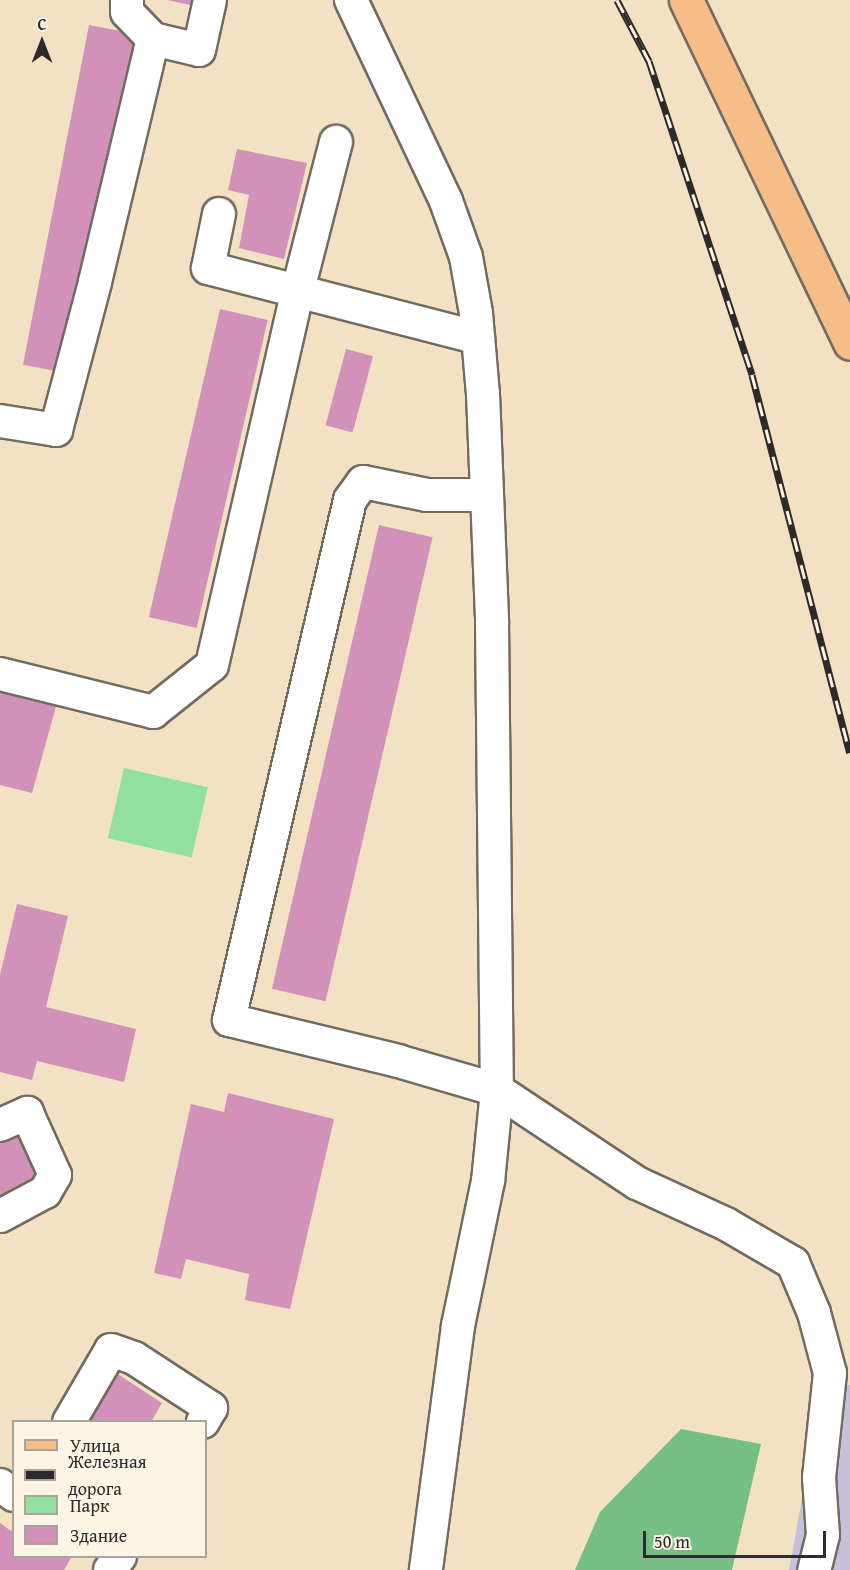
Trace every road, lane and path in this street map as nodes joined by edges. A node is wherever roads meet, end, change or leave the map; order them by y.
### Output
1 (127, 0) edge
2 (210, 0) edge
3 (351, 0) edge
4 (686, 0) edge
5 (153, 39) junction
6 (336, 142) dead end
7 (219, 214) dead end
8 (298, 290) junction
9 (478, 338) junction
10 (850, 343) edge
11 (0, 421) edge
12 (487, 495) junction
13 (0, 674) edge
14 (497, 1090) junction
15 (0, 1125) edge
16 (0, 1216) edge
17 (824, 1351) junction
18 (850, 1368) edge
19 (70, 1420) edge
20 (204, 1420) edge
21 (119, 1558) edge
22 (110, 1570) edge
23 (426, 1570) edge
24 (814, 1570) edge

1 - 5 street
2 - 5 street
3 - 9 street
4 - 10 main road
5 - 11 street
6 - 8 street
7 - 8 street
8 - 9 street
8 - 13 street
9 - 12 street
12 - 14 street
12 - 14 street
14 - 17 street
14 - 23 street
15 - 16 street
17 - 18 street
17 - 24 street
19 - 20 street
21 - 22 street

